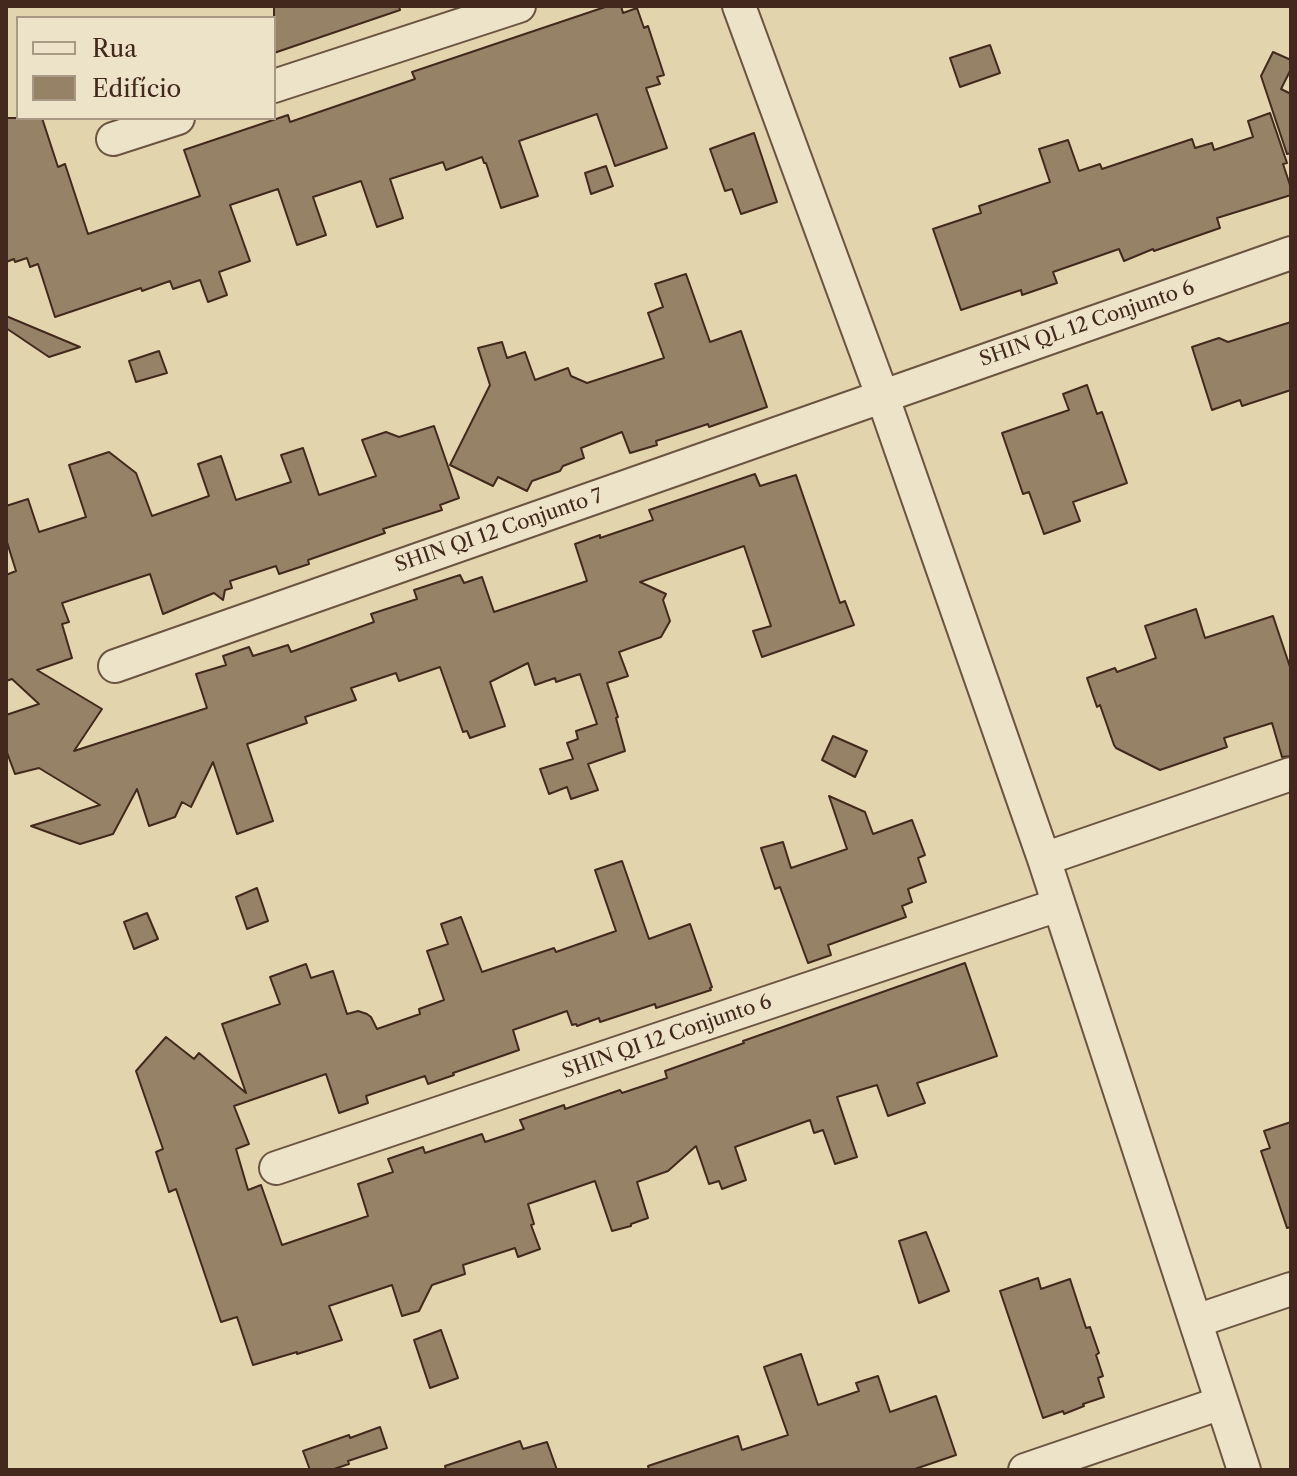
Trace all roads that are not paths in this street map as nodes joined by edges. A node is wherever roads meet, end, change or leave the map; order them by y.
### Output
1 (519, 6) edge
2 (739, 6) edge
3 (276, 85) edge
4 (172, 120) edge
5 (113, 139) dead end
6 (1291, 253) edge
7 (882, 395) junction
8 (115, 666) dead end
9 (1291, 774) edge
10 (1044, 859) junction
11 (1058, 905) junction
12 (276, 1168) dead end
13 (1291, 1289) edge
14 (1196, 1321) junction
15 (1221, 1403) junction
16 (1025, 1470) edge
17 (1244, 1470) edge

1 - 3 street
2 - 7 street
4 - 5 street
6 - 7 street, SHIN QL 12 Conjunto 6
7 - 8 street, SHIN QI 12 Conjunto 7
7 - 10 street
9 - 10 street
10 - 11 street
11 - 12 street, SHIN QI 12 Conjunto 6
11 - 14 street
13 - 14 street
14 - 15 street
15 - 16 street
15 - 17 street

